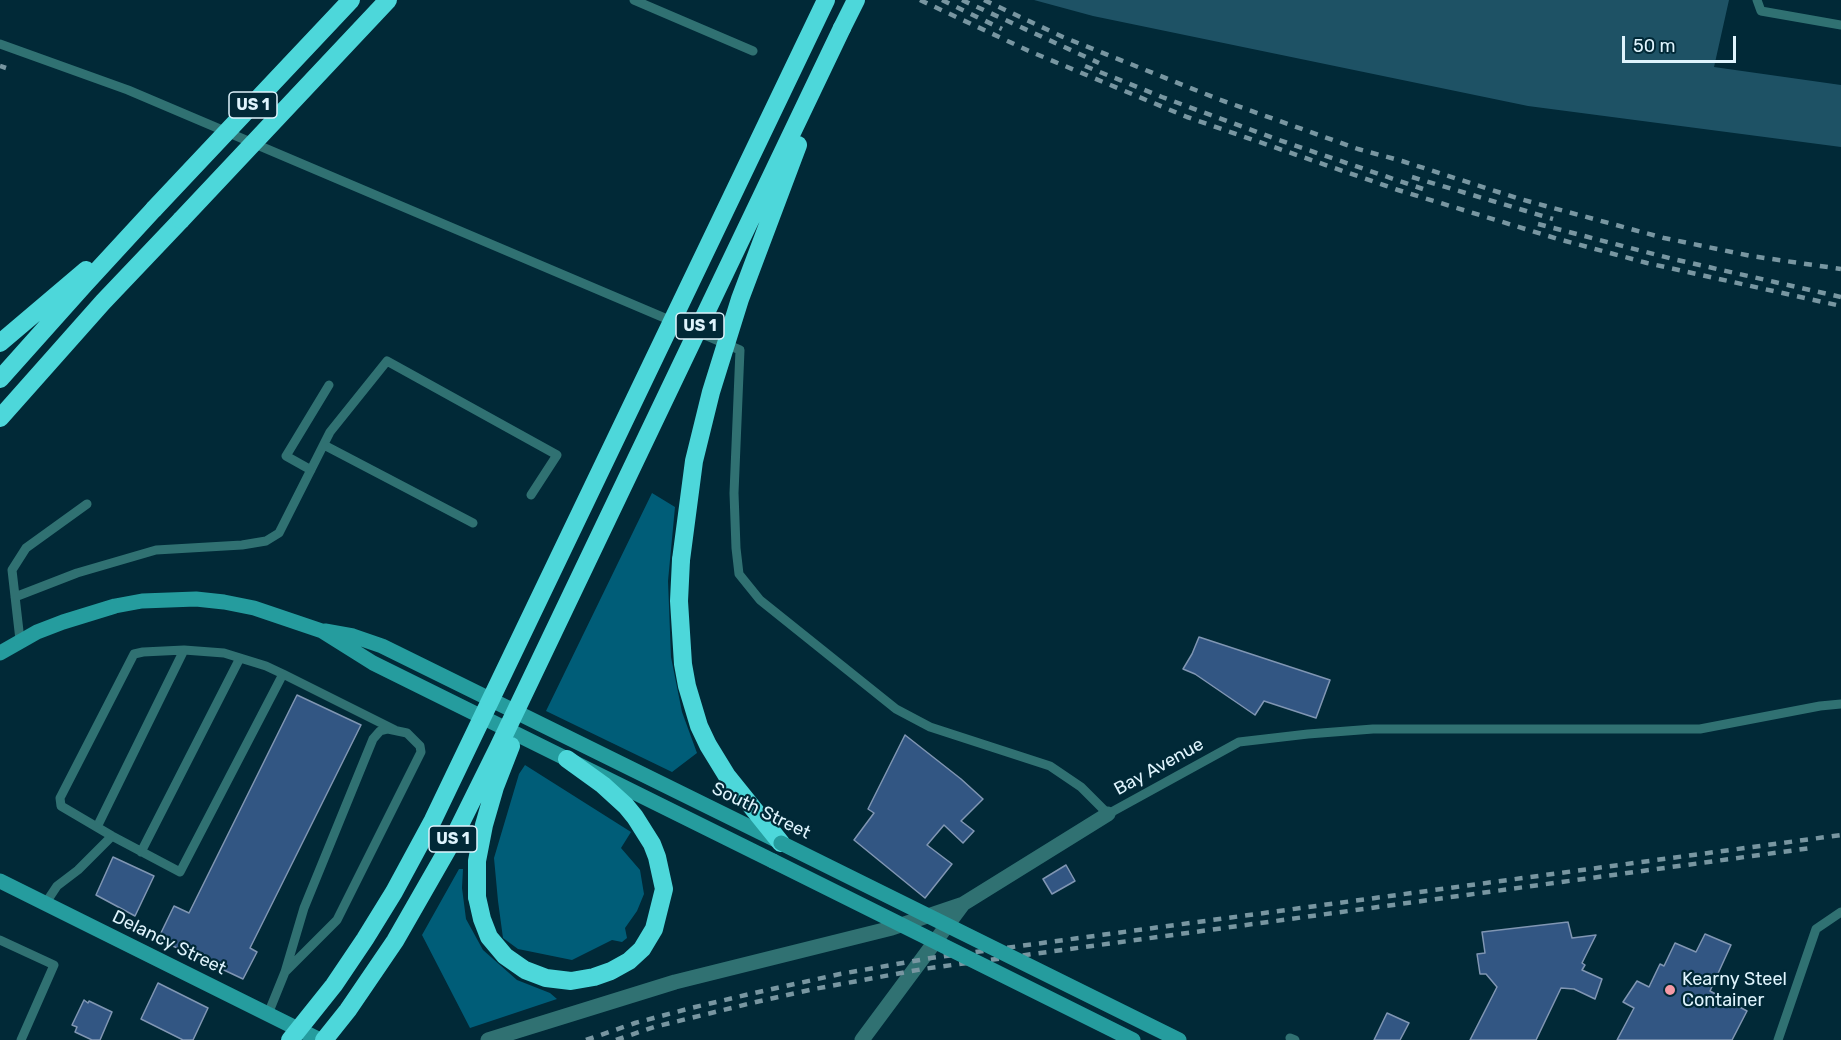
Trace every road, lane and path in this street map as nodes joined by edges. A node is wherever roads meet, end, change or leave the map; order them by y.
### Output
1 (351, 0) edge
2 (388, 0) edge
3 (634, 0) edge
4 (826, 0) edge
5 (856, 0) edge
6 (1757, 0) edge
7 (1841, 25) edge
8 (842, 28) junction
9 (0, 44) edge
10 (753, 51) dead end
11 (154, 209) junction
12 (0, 343) edge
13 (0, 380) edge
14 (329, 386) dead end
15 (0, 418) edge
16 (324, 445) junction
17 (311, 471) junction
18 (531, 495) dead end
19 (87, 504) dead end
20 (473, 522) dead end
21 (15, 597) junction
22 (558, 623) junction
23 (322, 631) junction
24 (20, 640) junction
25 (184, 650) junction
26 (0, 653) edge
27 (240, 658) junction
28 (283, 674) junction
29 (1841, 704) edge
30 (395, 730) junction
31 (567, 759) junction
32 (1108, 814) junction
33 (97, 827) junction
34 (112, 836) junction
35 (781, 843) junction
36 (141, 852) junction
37 (0, 881) edge
38 (45, 904) junction
39 (963, 904) junction
40 (1841, 912) edge
41 (0, 940) edge
42 (285, 972) junction
43 (268, 1014) junction
44 (21, 1040) edge
45 (290, 1040) edge
46 (322, 1040) edge
47 (488, 1040) edge
48 (862, 1040) edge
49 (1133, 1040) edge
50 (1179, 1040) edge
51 (1778, 1040) edge

1 - 11 highway, US 1, bridge
2 - 15 highway, bridge
3 - 10 lane
4 - 45 highway, bridge
5 - 8 highway, US 1
6 - 7 lane
8 - 22 highway, US 1, bridge
8 - 35 highway, bridge
9 - 32 lane, Bay Avenue
11 - 12 highway
11 - 13 highway, US 1
14 - 17 lane
16 - 17 lane
16 - 18 lane
16 - 20 lane
17 - 21 lane
19 - 21 lane
21 - 24 lane
22 - 31 highway, bridge
22 - 46 highway, US 1, bridge
23 - 24 main road, South Street
23 - 31 main road, South Street
23 - 35 main road, South Street
24 - 26 main road, South Street
25 - 27 lane
25 - 33 lane
25 - 33 lane
27 - 28 lane
27 - 36 lane
28 - 30 lane
28 - 36 lane
29 - 32 lane, Bay Avenue
30 - 42 lane
30 - 42 lane
31 - 49 main road, South Street, bridge
32 - 39 street
33 - 34 lane
34 - 36 lane
34 - 38 lane
35 - 50 main road, South Street, bridge
37 - 38 main road, Delancy Street
38 - 43 main road, Delancy Street
39 - 47 street
39 - 48 street
40 - 51 lane
41 - 44 lane
42 - 43 lane
43 - 46 main road, Delancy Street

